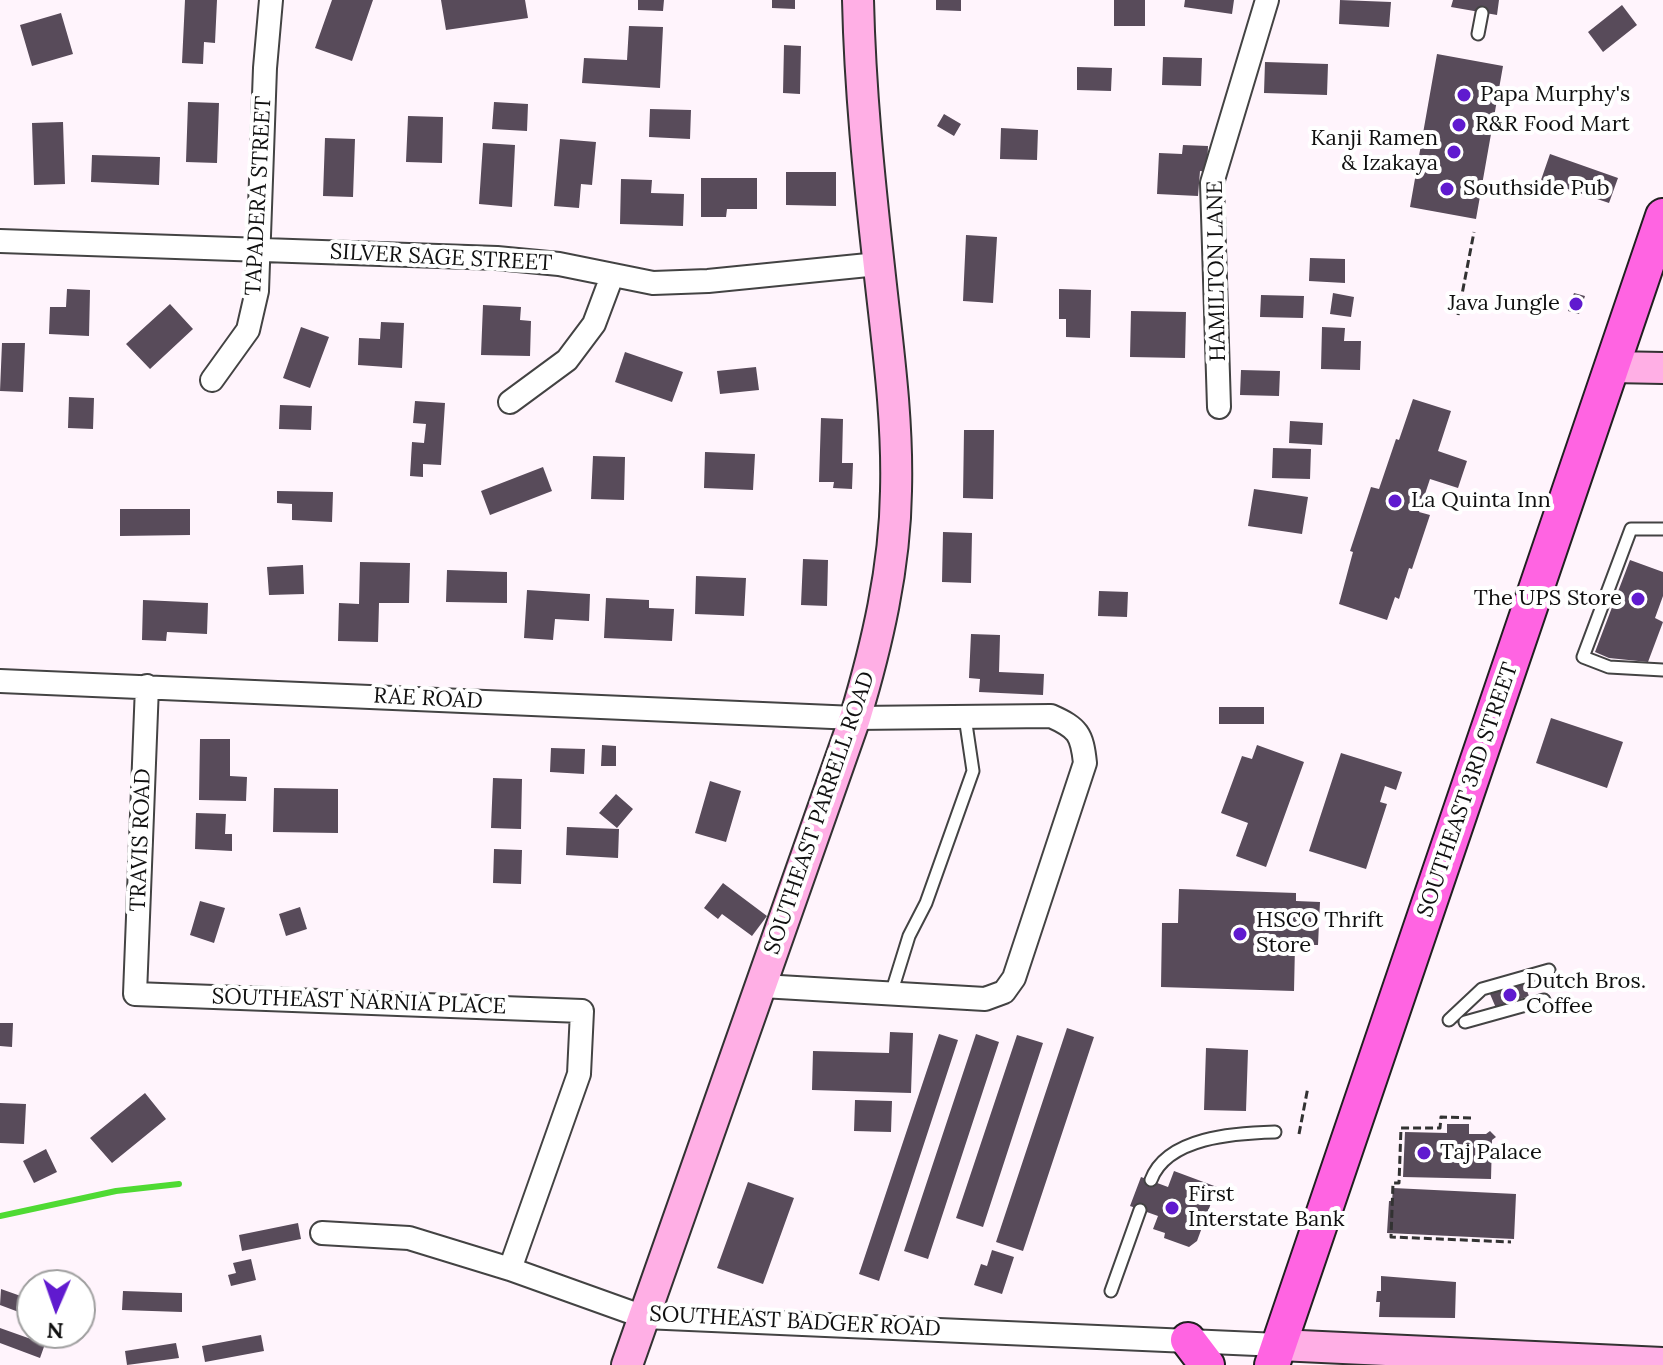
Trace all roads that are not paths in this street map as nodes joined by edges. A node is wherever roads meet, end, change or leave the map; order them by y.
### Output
1 (271, 0) edge
2 (858, 0) edge
3 (1267, 0) edge
4 (1482, 13) dead end
5 (1478, 34) dead end
6 (1663, 216) edge
7 (0, 241) edge
8 (258, 249) junction
9 (878, 264) junction
10 (612, 276) junction
11 (1612, 367) junction
12 (1663, 368) edge
13 (212, 380) dead end
14 (510, 402) dead end
15 (1219, 407) dead end
16 (1663, 529) edge
17 (1663, 670) edge
18 (0, 681) edge
19 (147, 686) junction
20 (965, 717) junction
21 (855, 718) junction
22 (1549, 970) dead end
23 (762, 986) junction
24 (135, 994) joint
25 (891, 994) junction
26 (1544, 1000) dead end
27 (1449, 1020) dead end
28 (1465, 1022) dead end
29 (1275, 1132) dead end
30 (1151, 1180) dead end
31 (1140, 1210) dead end
32 (322, 1233) dead end
33 (510, 1269) junction
34 (1111, 1291) dead end
35 (644, 1317) junction
36 (1197, 1353) edge
37 (1276, 1355) edge
38 (1596, 1363) edge
39 (1663, 1363) edge
40 (627, 1365) edge

1 - 8 street, TAPADERA STREET
2 - 9 street, SOUTHEAST PARRELL ROAD
3 - 15 street, HAMILTON LANE
4 - 5 lane
6 - 11 main road, SOUTHEAST 3RD STREET
7 - 8 street, SILVER SAGE STREET
8 - 10 street, SILVER SAGE STREET
8 - 13 street, TAPADERA STREET
9 - 10 street, SILVER SAGE STREET
9 - 21 street, SOUTHEAST PARRELL ROAD
10 - 14 street
11 - 12 street
11 - 37 main road, SOUTHEAST 3RD STREET
16 - 17 lane
18 - 19 street, RAE ROAD
19 - 21 street, RAE ROAD
19 - 24 street, TRAVIS ROAD
20 - 21 street, RAE ROAD
20 - 25 lane
20 - 25 street, RAE ROAD
21 - 23 street, SOUTHEAST PARRELL ROAD
22 - 27 lane
23 - 25 street
23 - 35 street, SOUTHEAST PARRELL ROAD
24 - 33 street, SOUTHEAST NARNIA PLACE
26 - 28 lane
29 - 30 lane
31 - 34 lane
32 - 33 street, SOUTHEAST BADGER ROAD
33 - 35 street, SOUTHEAST BADGER ROAD
35 - 36 street, SOUTHEAST BADGER ROAD
35 - 40 street, SOUTHEAST PARRELL ROAD
36 - 37 street, SOUTHEAST BADGER ROAD
37 - 38 street
38 - 39 street

